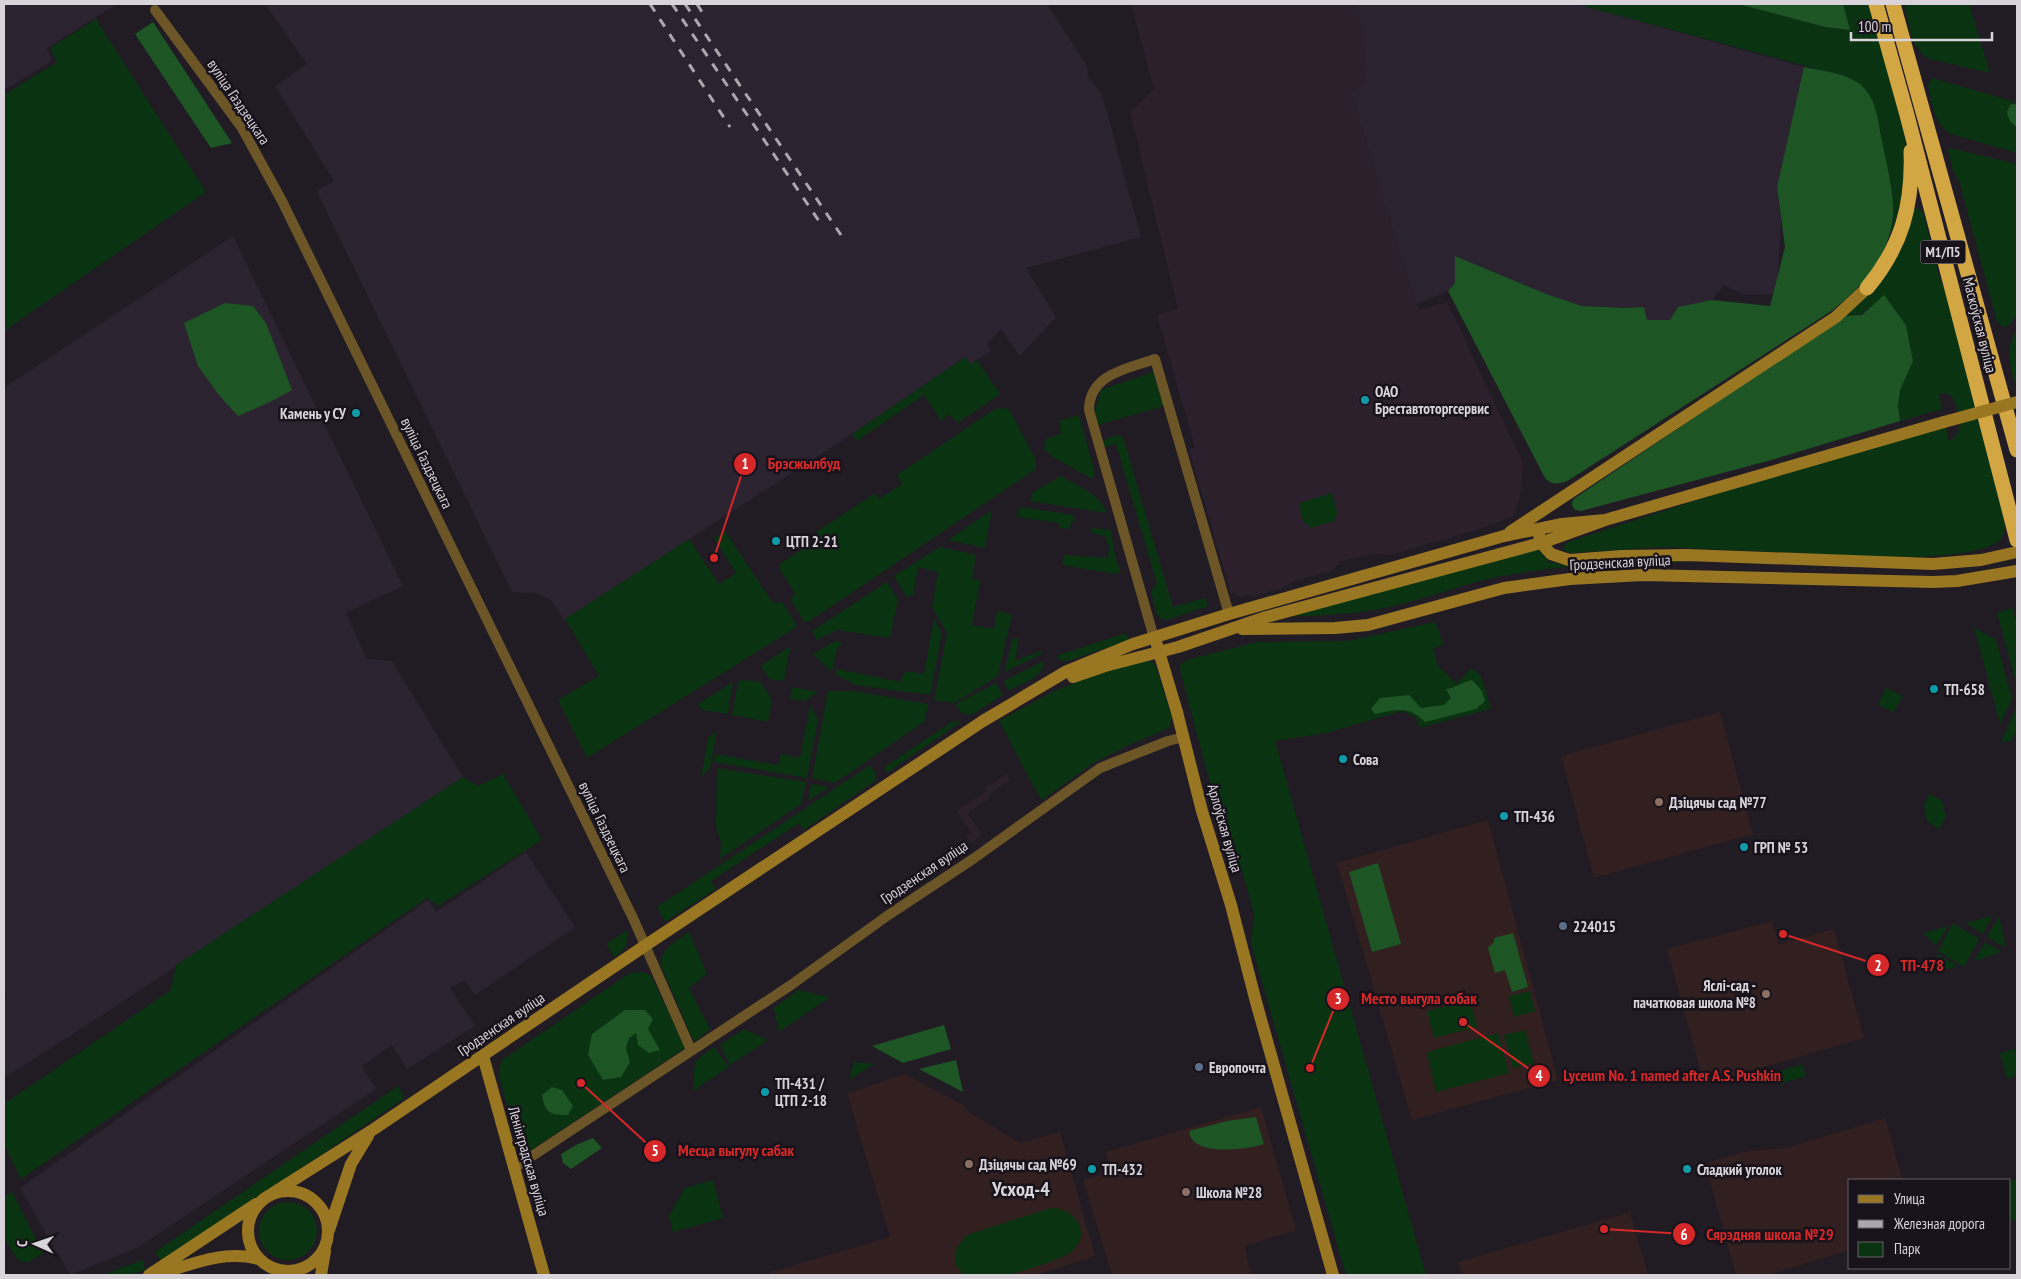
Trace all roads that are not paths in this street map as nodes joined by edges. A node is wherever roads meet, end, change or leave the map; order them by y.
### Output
1 (1876, 4) edge
2 (1893, 4) edge
3 (156, 10) dead end
4 (1907, 115) junction
5 (1867, 288) joint
6 (2017, 402) edge
7 (2017, 450) edge
8 (1605, 520) junction
9 (1538, 529) junction
10 (1504, 536) junction
11 (2017, 540) edge
12 (1541, 543) junction
13 (2017, 552) edge
14 (2017, 571) edge
15 (1229, 614) junction
16 (1229, 629) junction
17 (1154, 638) junction
18 (1159, 652) junction
19 (1037, 689) junction
20 (1184, 737) junction
21 (646, 945) junction
22 (691, 1050) junction
23 (483, 1056) junction
24 (374, 1129) junction
25 (514, 1168) junction
26 (273, 1193) junction
27 (262, 1200) junction
28 (328, 1232) junction
29 (326, 1245) junction
30 (259, 1259) junction
31 (273, 1271) edge
32 (149, 1275) edge
33 (155, 1275) edge
34 (321, 1275) edge
35 (544, 1275) edge
36 (1333, 1275) edge

1 - 4 highway, Маскоўская вуліца / М1/П5
2 - 7 highway, Маскоўская вуліца / М1/П5
3 - 21 street, вуліца Газдзецкага
4 - 5 highway
4 - 11 highway, Маскоўская вуліца / М1/П5
5 - 10 main road
6 - 8 main road, Гродзенская вуліца, bridge
8 - 9 main road, Гродзенская вуліца
8 - 12 main road, Гродзенская вуліца
9 - 10 main road, Гродзенская вуліца
9 - 12 main road
10 - 15 main road, Гродзенская вуліца
12 - 13 main road, Гродзенская вуліца
12 - 16 main road, Гродзенская вуліца
14 - 16 main road, Гродзенская вуліца
15 - 17 main road, Гродзенская вуліца
15 - 17 street, Арлоўская вуліца
16 - 18 main road, Гродзенская вуліца
17 - 18 main road, Арлоўская вуліца
17 - 19 main road, Гродзенская вуліца
18 - 19 main road, Гродзенская вуліца
18 - 20 main road, Арлоўская вуліца
19 - 21 main road, Гродзенская вуліца
20 - 22 street, Гродзенская вуліца
20 - 36 main road, Арлоўская вуліца
21 - 22 street
21 - 23 main road, Гродзенская вуліца
22 - 25 street, Гродзенская вуліца
23 - 24 main road, Гродзенская вуліца
23 - 25 main road, Ленінградская вуліца
24 - 26 main road, Гродзенская вуліца
24 - 28 main road, Гродзенская вуліца
25 - 35 main road, Ленінградская вуліца
26 - 27 main road
26 - 28 main road
27 - 30 main road
27 - 32 main road
28 - 29 main road
29 - 31 main road
29 - 34 main road
30 - 31 main road
30 - 33 main road

